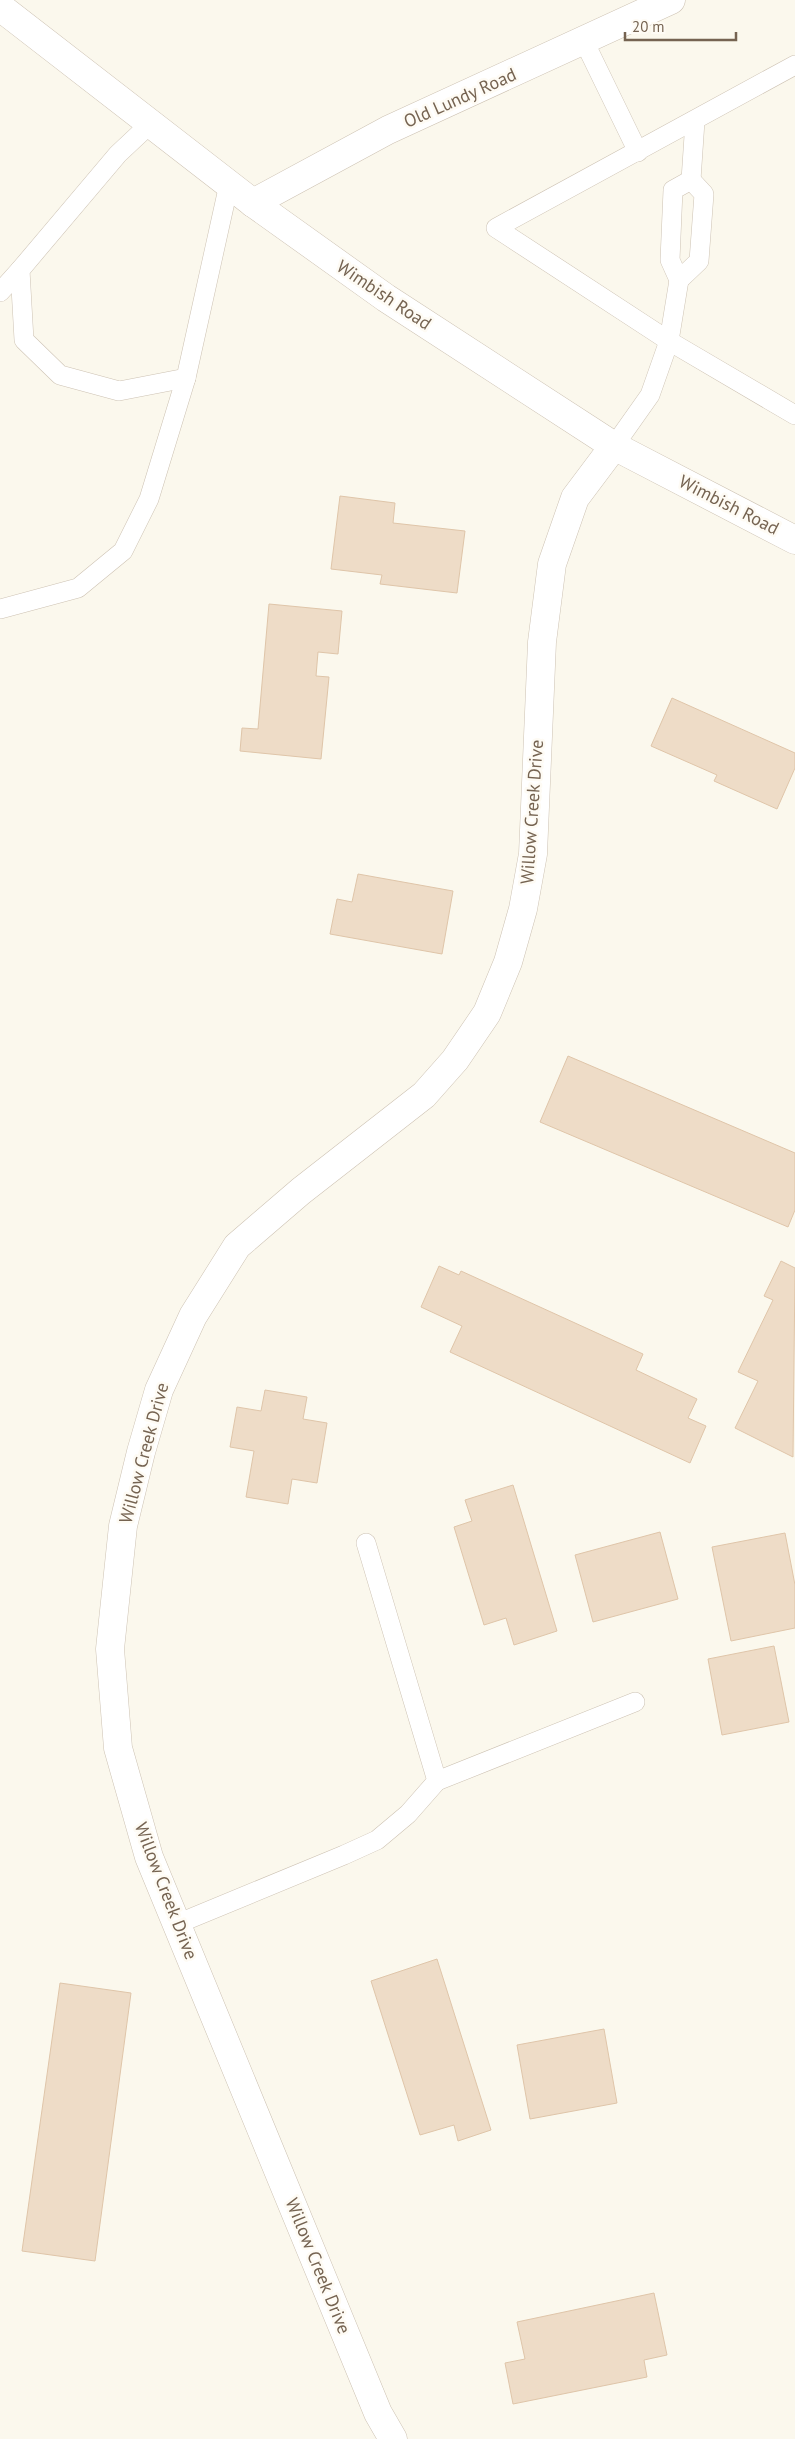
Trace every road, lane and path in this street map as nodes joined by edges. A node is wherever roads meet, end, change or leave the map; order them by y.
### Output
1 (671, 0) edge
2 (0, 7) edge
3 (584, 41) junction
4 (795, 65) edge
5 (695, 121) junction
6 (150, 124) junction
7 (638, 152) junction
8 (691, 180) junction
9 (228, 184) junction
10 (253, 203) junction
11 (20, 270) junction
12 (679, 280) junction
13 (0, 292) edge
14 (669, 341) junction
15 (186, 378) junction
16 (794, 414) edge
17 (614, 446) junction
18 (795, 540) edge
19 (0, 609) edge
20 (366, 1543) dead end
21 (635, 1702) dead end
22 (437, 1781) junction
23 (177, 1924) junction
24 (393, 2439) edge

1 - 3 street, Old Lundy Road
2 - 6 street, Wimbish Road
3 - 7 lane
3 - 10 street, Old Lundy Road
4 - 5 lane
5 - 7 lane
5 - 8 lane
6 - 9 street, Wimbish Road
6 - 11 lane
7 - 14 lane
8 - 12 lane
8 - 12 lane
9 - 10 street, Wimbish Road
9 - 15 lane
10 - 17 street, Wimbish Road
11 - 13 lane
11 - 15 lane
12 - 14 lane
14 - 16 lane
14 - 17 lane
15 - 19 lane
17 - 18 street, Wimbish Road
17 - 23 street, Willow Creek Drive
20 - 22 lane
21 - 22 lane
22 - 23 lane
23 - 24 street, Willow Creek Drive

